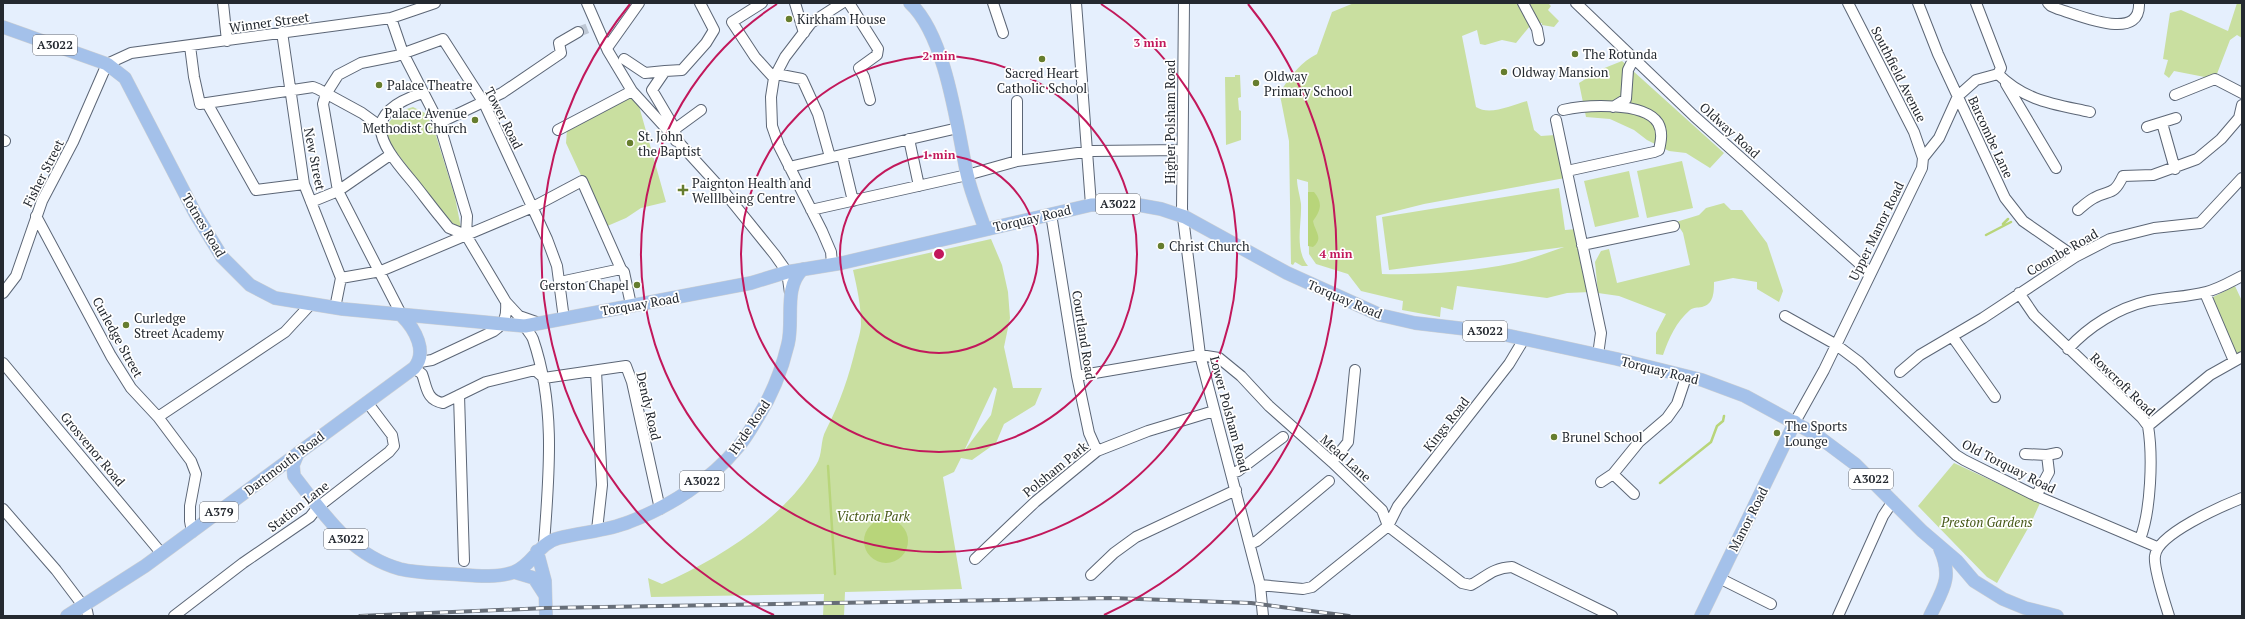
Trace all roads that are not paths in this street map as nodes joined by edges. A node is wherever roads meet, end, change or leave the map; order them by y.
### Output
1 (223, 3) edge
2 (435, 3) edge
3 (587, 3) edge
4 (639, 3) edge
5 (700, 3) edge
6 (762, 3) edge
7 (795, 3) edge
8 (842, 3) edge
9 (849, 3) edge
10 (910, 3) edge
11 (993, 3) edge
12 (1076, 3) edge
13 (1184, 3) edge
14 (1523, 3) edge
15 (1576, 3) edge
16 (1848, 3) edge
17 (1918, 3) edge
18 (1976, 3) edge
19 (2048, 3) edge
20 (2139, 3) edge
21 (391, 18) junction
22 (3, 27) edge
23 (282, 32) junction
24 (578, 32) tunnel mouth
25 (804, 33) junction
26 (1003, 33) dead end
27 (1539, 40) dead end
28 (226, 41) junction
29 (190, 46) junction
30 (607, 48) junction
31 (403, 54) junction
32 (1634, 58) junction
33 (624, 59) dead end
34 (107, 64) junction
35 (665, 71) junction
36 (775, 76) junction
37 (2002, 77) junction
38 (290, 90) junction
39 (632, 91) junction
40 (422, 93) junction
41 (2242, 93) edge
42 (326, 94) junction
43 (2176, 95) dead end
44 (1958, 96) junction
45 (870, 100) dead end
46 (1017, 102) dead end
47 (207, 103) junction
48 (484, 103) junction
49 (2242, 105) edge
50 (1613, 107) junction
51 (701, 110) dead end
52 (1563, 110) dead end
53 (2090, 112) dead end
54 (2176, 118) dead end
55 (2240, 118) edge
56 (1556, 120) dead end
57 (439, 123) junction
58 (2162, 123) junction
59 (380, 126) junction
60 (2147, 127) dead end
61 (958, 128) junction
62 (675, 129) junction
63 (558, 130) dead end
64 (909, 139) junction
65 (676, 141) junction
66 (1182, 150) junction
67 (1087, 153) junction
68 (390, 155) junction
69 (842, 155) junction
70 (830, 157) junction
71 (1923, 158) junction
72 (1017, 160) junction
73 (789, 167) junction
74 (2056, 168) dead end
75 (2176, 169) junction
76 (1567, 171) junction
77 (967, 175) junction
78 (2242, 178) edge
79 (304, 184) junction
80 (919, 186) junction
81 (338, 191) junction
82 (853, 201) junction
83 (310, 202) junction
84 (1091, 205) junction
85 (533, 207) junction
86 (811, 210) junction
87 (2078, 210) dead end
88 (36, 216) junction
89 (1185, 217) junction
90 (1052, 218) junction
91 (1674, 226) dead end
92 (985, 229) junction
93 (466, 235) junction
94 (1582, 244) junction
95 (2075, 257) junction
96 (832, 264) junction
97 (621, 269) junction
98 (803, 269) junction
99 (381, 271) junction
100 (787, 272) junction
101 (1870, 273) junction
102 (2242, 276) edge
103 (341, 278) junction
104 (763, 280) junction
105 (560, 282) junction
106 (3, 293) edge
107 (2019, 293) junction
108 (2205, 293) junction
109 (791, 294) junction
110 (506, 302) junction
111 (310, 305) junction
112 (631, 305) junction
113 (335, 308) junction
114 (402, 316) junction
115 (1785, 316) dead end
116 (428, 318) junction
117 (564, 319) junction
118 (541, 324) junction
119 (501, 325) junction
120 (521, 326) junction
121 (416, 334) junction
122 (1952, 336) junction
123 (1524, 339) junction
124 (1835, 344) junction
125 (2068, 349) junction
126 (1200, 355) junction
127 (1598, 355) junction
128 (2238, 359) edge
129 (3, 363) edge
130 (417, 365) junction
131 (1355, 370) dead end
132 (596, 371) junction
133 (1900, 372) dead end
134 (1077, 376) junction
135 (1686, 377) junction
136 (544, 378) junction
137 (459, 395) junction
138 (1995, 396) dead end
139 (367, 402) junction
140 (1214, 411) junction
141 (158, 417) junction
142 (1795, 422) junction
143 (2148, 426) junction
144 (1283, 437) dead end
145 (1097, 451) junction
146 (298, 453) junction
147 (2025, 454) dead end
148 (1332, 462) junction
149 (276, 470) junction
150 (1232, 473) junction
151 (1612, 474) junction
152 (294, 476) junction
153 (1329, 481) dead end
154 (1602, 482) dead end
155 (1236, 490) junction
156 (1634, 494) dead end
157 (2036, 496) junction
158 (2242, 498) edge
159 (1893, 501) junction
160 (318, 507) junction
161 (660, 508) junction
162 (3, 509) edge
163 (1388, 526) junction
164 (597, 530) junction
165 (192, 532) junction
166 (2140, 540) junction
167 (1250, 544) junction
168 (1939, 545) junction
169 (541, 547) junction
170 (2157, 547) junction
171 (162, 554) junction
172 (975, 559) dead end
173 (464, 561) dead end
174 (514, 572) junction
175 (1091, 575) dead end
176 (1719, 578) junction
177 (1974, 581) junction
178 (1945, 583) junction
179 (1260, 589) junction
180 (545, 595) junction
181 (1770, 604) dead end
182 (85, 611) edge
183 (67, 616) edge
184 (174, 616) edge
185 (546, 616) edge
186 (1263, 616) edge
187 (1612, 616) edge
188 (1701, 616) edge
189 (1838, 616) edge
190 (1930, 616) edge
191 (2057, 616) edge
192 (2169, 616) edge

1 - 28 street
2 - 21 street, Winner Street
3 - 30 street
4 - 30 street
5 - 35 street
6 - 36 street
7 - 25 street
8 - 25 street
9 - 45 street
10 - 61 main road
11 - 26 street
12 - 67 street
13 - 66 street, Higher Polsham Road
14 - 27 street
15 - 32 street, Oldway Road
16 - 71 street, Southfield Avenue
17 - 44 street, Barcombe Lane
18 - 37 street
19 - 20 street
21 - 23 street, Winner Street
21 - 31 street
22 - 34 main road, Totnes Road / A3022
23 - 28 street, Winner Street
23 - 38 street, New Street
24 - 48 street
25 - 36 street
28 - 29 street, Winner Street
29 - 34 street, Winner Street
29 - 47 street
30 - 39 street
31 - 40 street
31 - 42 street
31 - 48 street, Tower Road
32 - 50 street
32 - 101 street, Oldway Road
33 - 35 street
34 - 88 street, Fisher Street
34 - 111 main road, Totnes Road / A3022
35 - 62 street
36 - 70 street
36 - 73 street
37 - 44 street, Upper Manor Road
37 - 53 street
37 - 74 street
38 - 42 street
38 - 47 street
38 - 79 street, New Street
39 - 63 street
39 - 65 street
40 - 57 street
40 - 59 street
41 - 43 street
42 - 59 street
42 - 81 street
44 - 71 street, Upper Manor Road
44 - 95 street, Barcombe Lane
46 - 72 street
47 - 79 street
48 - 57 street
48 - 85 street, Tower Road
49 - 55 street
50 - 52 street
50 - 76 street
51 - 62 street
54 - 58 street
55 - 75 street
56 - 76 street
57 - 93 street
58 - 60 street
58 - 75 street
59 - 68 street
61 - 64 street
61 - 77 main road
62 - 65 street
64 - 69 street
64 - 80 street
65 - 100 street
66 - 67 street
66 - 89 street, Higher Polsham Road
67 - 72 street
67 - 84 street
68 - 81 street
68 - 93 street
69 - 70 street
69 - 82 street
70 - 73 street
71 - 101 street, Upper Manor Road
72 - 77 street
73 - 86 street
75 - 87 street
76 - 94 street
77 - 80 street
77 - 92 main road
78 - 95 street, Coombe Road
79 - 83 street, New Street
80 - 82 street
81 - 83 street
81 - 99 street
82 - 86 street
83 - 103 street, New Street
84 - 89 main road, Torquay Road / A3022
84 - 90 main road, Torquay Road / A3022
85 - 93 street
85 - 97 street
85 - 105 street, Tower Road
86 - 96 street
88 - 106 street, Fisher Street
88 - 141 street, Curledge Street
89 - 123 main road, Torquay Road / A3022
89 - 126 street, Lower Polsham Road
90 - 92 main road, Torquay Road / A3022
90 - 134 street, Courtland Road
91 - 94 street
92 - 96 main road, Torquay Road / A3022
93 - 99 street
93 - 110 street
94 - 127 street
95 - 107 street, Coombe Road
96 - 98 main road, Torquay Road / A3022
97 - 105 street
97 - 112 street
98 - 100 main road, Torquay Road
98 - 109 main road, Hyde Road / A3022
99 - 103 street
99 - 114 street
100 - 104 main road, Torquay Road
100 - 109 street, Hyde Road
101 - 124 street, Upper Manor Road
102 - 108 street
103 - 113 street
104 - 109 main road, Torquay Road
104 - 112 main road, Torquay Road
105 - 117 street, Tower Road
107 - 122 street, Coombe Road
107 - 125 street, Rowcroft Road
108 - 125 street
108 - 128 street
109 - 161 main road, Hyde Road / A3022
110 - 118 street
110 - 119 street
111 - 113 main road, Totnes Road / A3022
111 - 141 street
112 - 117 main road, Torquay Road
113 - 114 main road, Totnes Road / A3022
114 - 116 main road, Totnes Road
114 - 121 main road
115 - 124 street, Old Torquay Road
116 - 119 main road, Totnes Road
116 - 121 main road
117 - 118 main road, Torquay Road
118 - 120 main road, Torquay Road
119 - 120 main road, Totnes Road
119 - 130 street, Dartmouth Road
120 - 136 street
121 - 130 main road
122 - 133 street, Coombe Road
122 - 138 street
123 - 127 main road, Torquay Road / A3022
123 - 163 street, Kings Road
124 - 142 street, Upper Manor Road
124 - 157 street, Old Torquay Road
125 - 143 street, Rowcroft Road
126 - 134 street, Mead Lane
126 - 140 street, Lower Polsham Road
126 - 148 street, Mead Lane
127 - 135 main road, Torquay Road / A3022
128 - 143 street
129 - 171 street, Grosvenor Road
130 - 137 street
130 - 139 main road, Dartmouth Road
131 - 148 street
132 - 136 street, Dendy Road
132 - 161 street, Dendy Road
132 - 164 street
134 - 145 street, Courtland Road
135 - 142 main road, Torquay Road / A3022
135 - 151 street
136 - 137 street
136 - 169 street
137 - 173 street
139 - 146 main road, Dartmouth Road
139 - 160 street, Station Lane
140 - 145 street, Polsham Park
140 - 150 street, Lower Polsham Road
141 - 165 street, Curledge Street
142 - 159 main road, Torquay Road / A3022
142 - 176 main road, Manor Road
143 - 166 street, Rowcroft Road
144 - 150 street
145 - 172 street, Polsham Park
146 - 149 main road, Dartmouth Road / A379
146 - 152 main road
147 - 157 street
148 - 163 street, Mead Lane
149 - 152 main road
149 - 165 main road, Dartmouth Road / A379
150 - 155 street, Lower Polsham Road
151 - 154 street
151 - 156 street
152 - 160 main road, A3022
153 - 167 street
155 - 167 street, Lower Polsham Road
155 - 175 street
157 - 166 street, Old Torquay Road
158 - 170 street
159 - 168 main road, Torquay Road / A3022
159 - 189 street
160 - 174 main road, A3022
160 - 184 street, Station Lane
161 - 164 main road, Hyde Road / A3022
162 - 182 street
163 - 179 street
163 - 187 street, Mead Lane
164 - 169 main road, Hyde Road / A3022
165 - 171 main road, Dartmouth Road / A379
166 - 170 street, Old Torquay Road
167 - 179 street, Lower Polsham Road
168 - 177 main road, A3022
168 - 178 main road
169 - 174 main road, Hyde Road / A3022
169 - 180 main road
170 - 192 street
171 - 182 main road, Dartmouth Road / A379
174 - 180 main road
176 - 181 street
176 - 188 main road, Manor Road
177 - 178 main road
177 - 191 main road, A3022
178 - 190 main road
179 - 186 street, Lower Polsham Road
180 - 185 main road
182 - 183 main road, Dartmouth Road / A379

